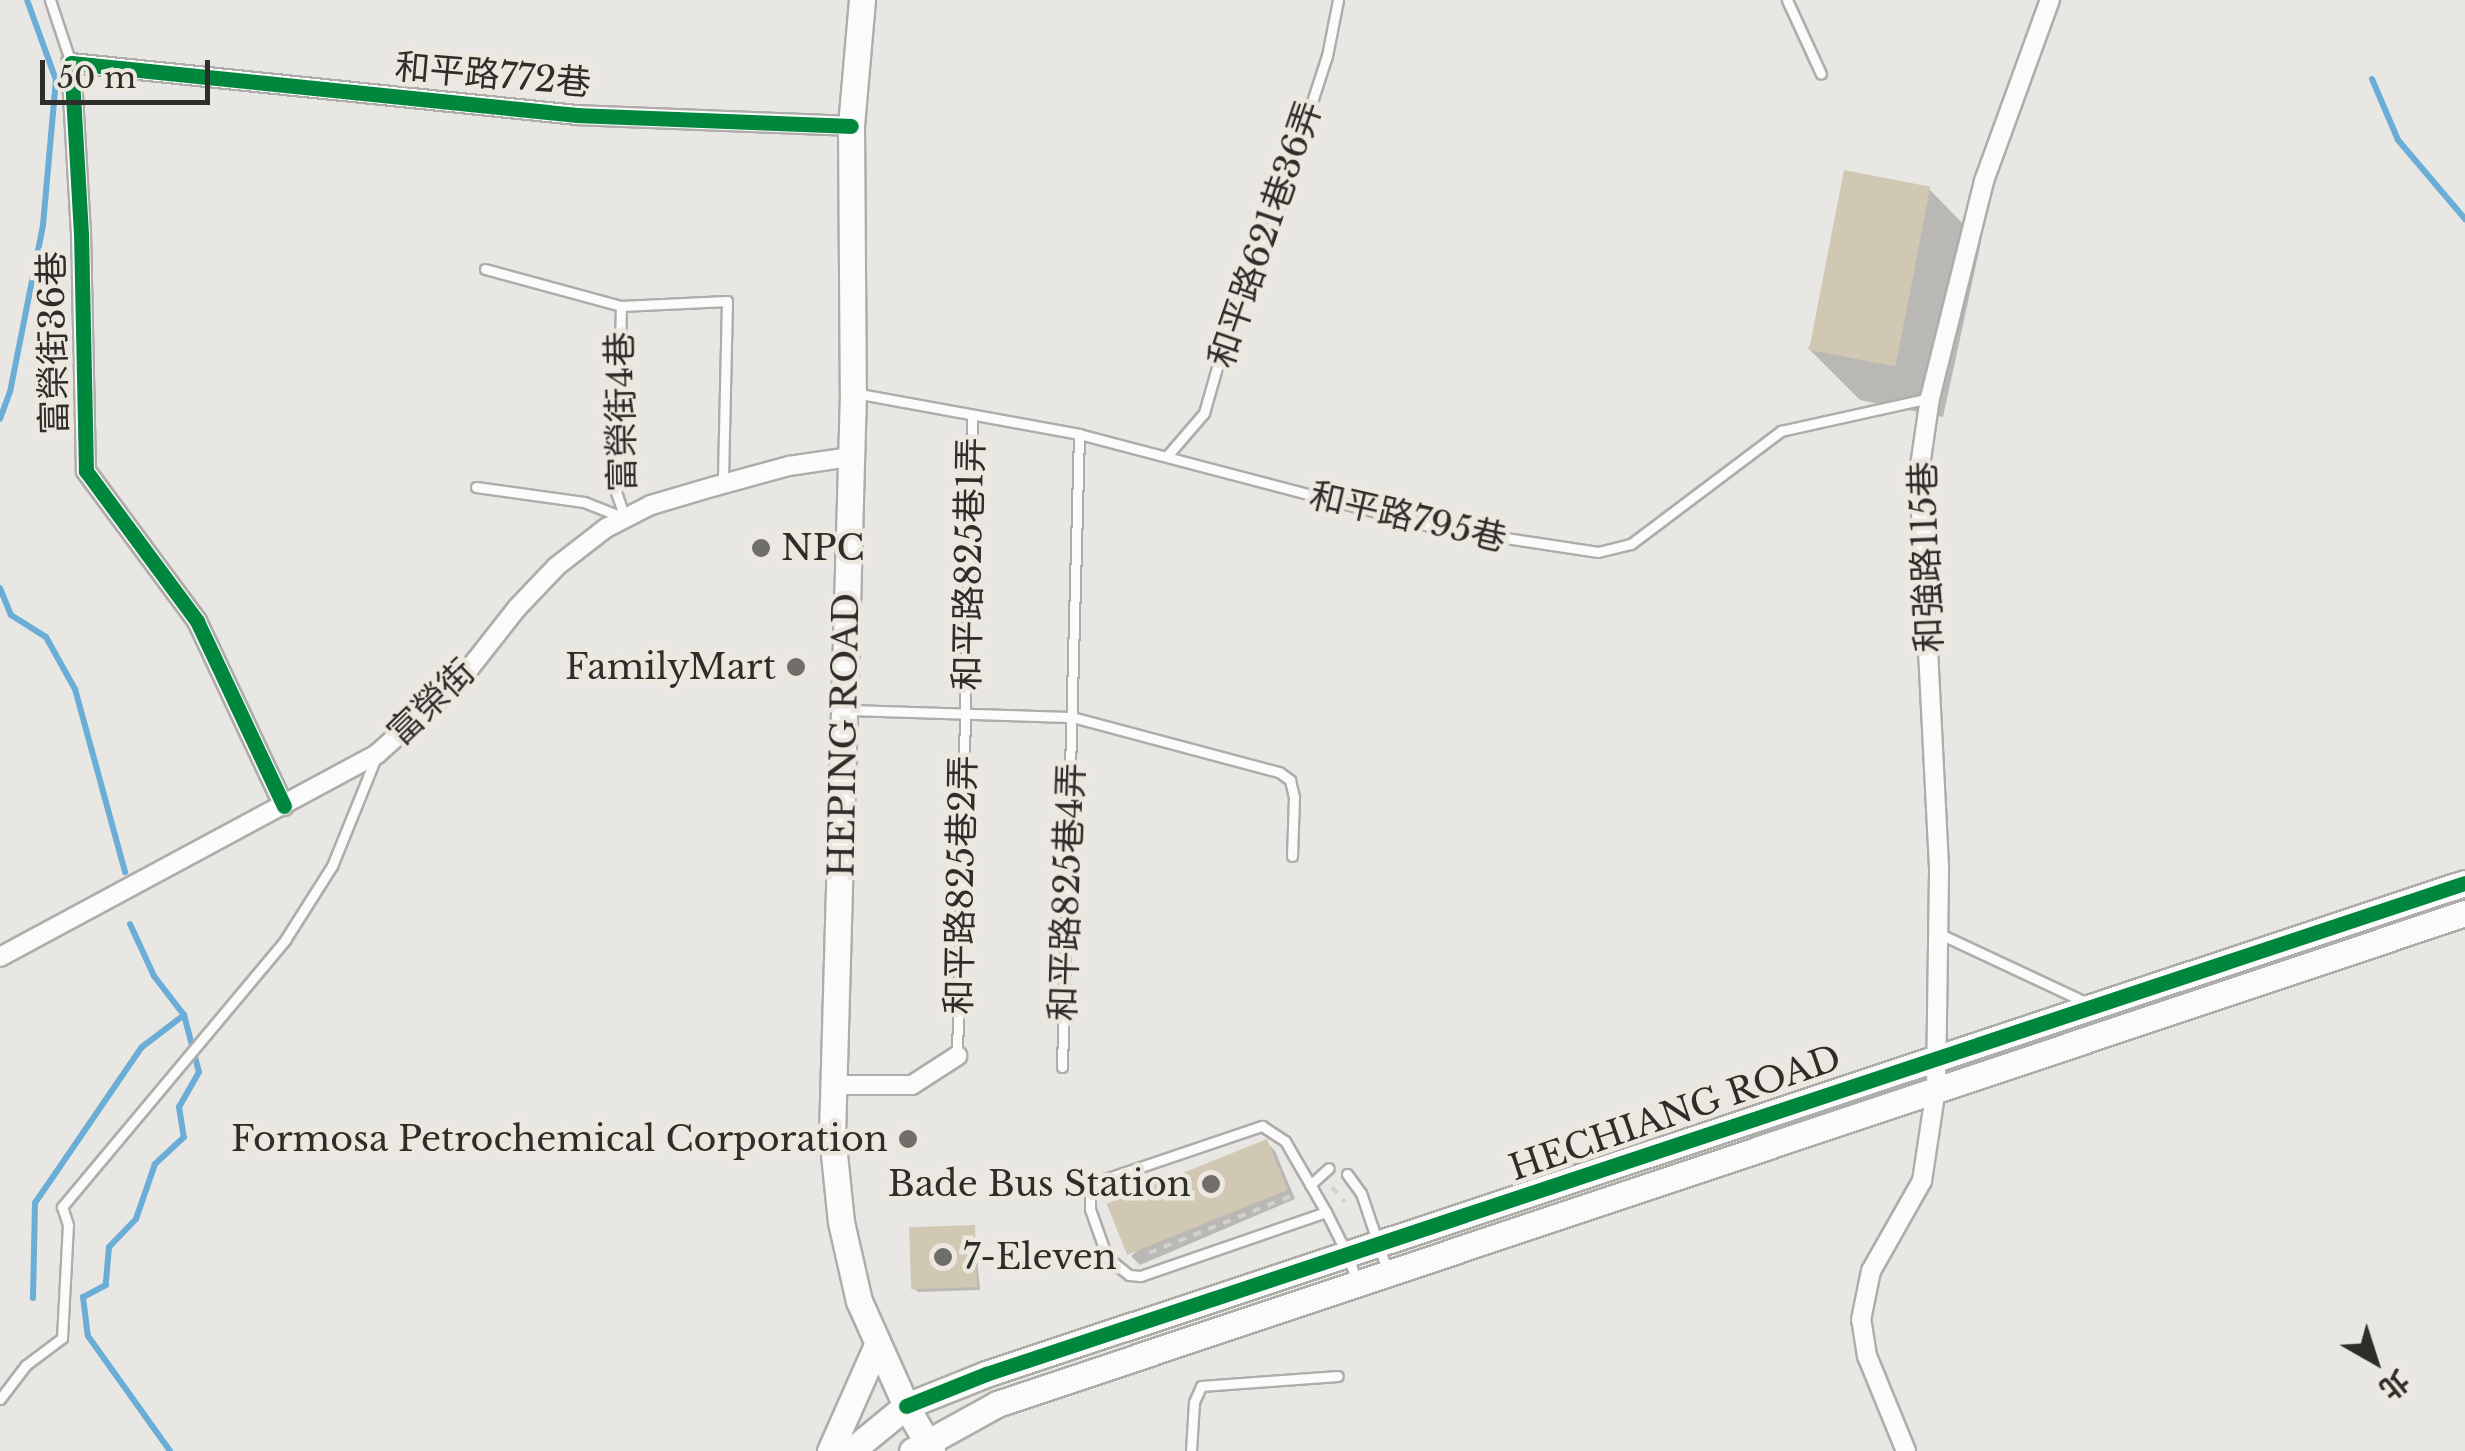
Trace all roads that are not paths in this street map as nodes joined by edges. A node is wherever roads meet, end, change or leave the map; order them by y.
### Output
1 (50, 0) edge
2 (862, 0) edge
3 (1338, 0) edge
4 (1786, 0) edge
5 (2050, 0) edge
6 (71, 63) junction
7 (1821, 74) dead end
8 (850, 126) junction
9 (485, 269) dead end
10 (620, 306) junction
11 (853, 393) junction
12 (1930, 398) junction
13 (972, 415) junction
14 (1079, 434) junction
15 (1167, 456) junction
16 (850, 457) junction
17 (723, 484) junction
18 (476, 486) dead end
19 (625, 518) junction
20 (843, 710) junction
21 (965, 714) junction
22 (1072, 717) junction
23 (377, 754) junction
24 (284, 806) junction
25 (1292, 856) dead end
26 (2465, 883) edge
27 (2465, 913) edge
28 (1938, 933) junction
29 (0, 957) edge
30 (2096, 1007) junction
31 (957, 1056) joint
32 (1062, 1067) dead end
33 (1935, 1073) junction
34 (834, 1086) junction
35 (1329, 1168) dead end
36 (1347, 1174) dead end
37 (1310, 1185) junction
38 (1326, 1212) junction
39 (1378, 1244) junction
40 (1348, 1254) junction
41 (1388, 1272) junction
42 (1357, 1282) junction
43 (877, 1345) junction
44 (1338, 1376) dead end
45 (0, 1399) edge
46 (906, 1406) junction
47 (924, 1447) edge
48 (830, 1451) edge
49 (851, 1451) edge
50 (1192, 1451) edge
51 (1906, 1451) edge

1 - 6 lane
2 - 8 street, HEPING ROAD
3 - 15 lane, 和平路621巷36弄
4 - 7 lane
5 - 12 street, 和強路115巷
6 - 8 street, 和平路772巷
6 - 24 street, 富榮街36巷
8 - 11 street, HEPING ROAD
9 - 10 lane
10 - 17 lane
10 - 19 lane, 富榮街4巷
11 - 13 lane, 和平路795巷
11 - 16 street, HEPING ROAD
12 - 15 lane, 和平路795巷
12 - 28 street, 和強路115巷
13 - 14 lane, 和平路795巷
13 - 21 lane, 和平路825巷1弄
14 - 15 lane, 和平路795巷
14 - 22 lane, 和平路825巷4弄
16 - 17 street, 富榮街
16 - 20 street, HEPING ROAD
17 - 19 street, 富榮街
18 - 19 lane
19 - 23 street, 富榮街
20 - 21 lane
20 - 34 street, HEPING ROAD
21 - 22 lane
21 - 31 lane, 和平路825巷2弄
22 - 25 lane
22 - 32 lane, 和平路825巷4弄
23 - 24 street, 富榮街
23 - 45 lane
24 - 29 street, 富榮街
26 - 30 street, HECHIANG ROAD
27 - 33 street, HECHIANG ROAD
28 - 30 lane
28 - 33 street, 和強路115巷
30 - 33 street, HECHIANG ROAD
31 - 34 street
33 - 39 street, HECHIANG ROAD
33 - 41 street, HECHIANG ROAD
33 - 51 street, 和強路115巷
34 - 43 street, HEPING ROAD
35 - 37 lane
36 - 39 lane
37 - 38 lane
37 - 38 lane
38 - 40 lane
39 - 40 street, HECHIANG ROAD
39 - 41 lane
40 - 42 lane
40 - 46 street, HECHIANG ROAD
41 - 42 street, HECHIANG ROAD
42 - 47 street, HECHIANG ROAD
43 - 46 street, HEPING ROAD
43 - 48 street
44 - 50 lane
46 - 47 street, HEPING ROAD
46 - 49 street, HECHIANG ROAD

